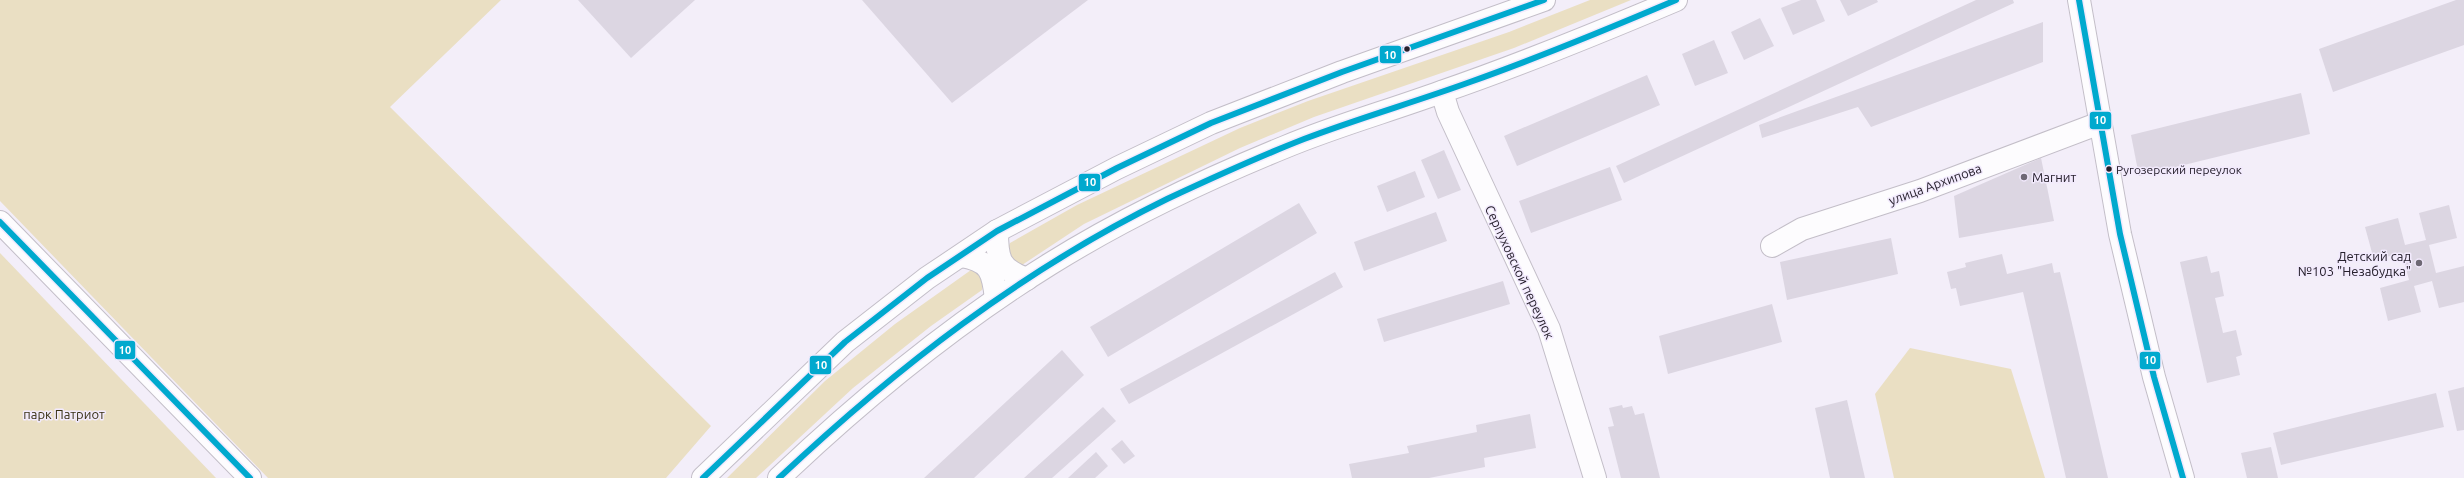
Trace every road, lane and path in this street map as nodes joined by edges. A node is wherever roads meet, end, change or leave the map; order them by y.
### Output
1 (1544, 0) edge
2 (1676, 0) edge
3 (2079, 0) edge
4 (1442, 92) junction
5 (2100, 123) junction
6 (0, 222) edge
7 (997, 231) junction
8 (1772, 246) dead end
9 (961, 256) junction
10 (1027, 279) junction
11 (996, 299) junction
12 (250, 478) edge
13 (704, 478) edge
14 (779, 478) edge
15 (1594, 478) edge
16 (2183, 478) edge

1 - 7 main road
2 - 4 main road
3 - 5 main road
4 - 10 main road
4 - 15 main road, Серпуховской переулок
5 - 8 main road, улица Архипова
5 - 16 main road
6 - 12 main road
7 - 9 main road
7 - 10 main road
9 - 11 main road
9 - 13 main road
10 - 11 main road
11 - 14 main road

